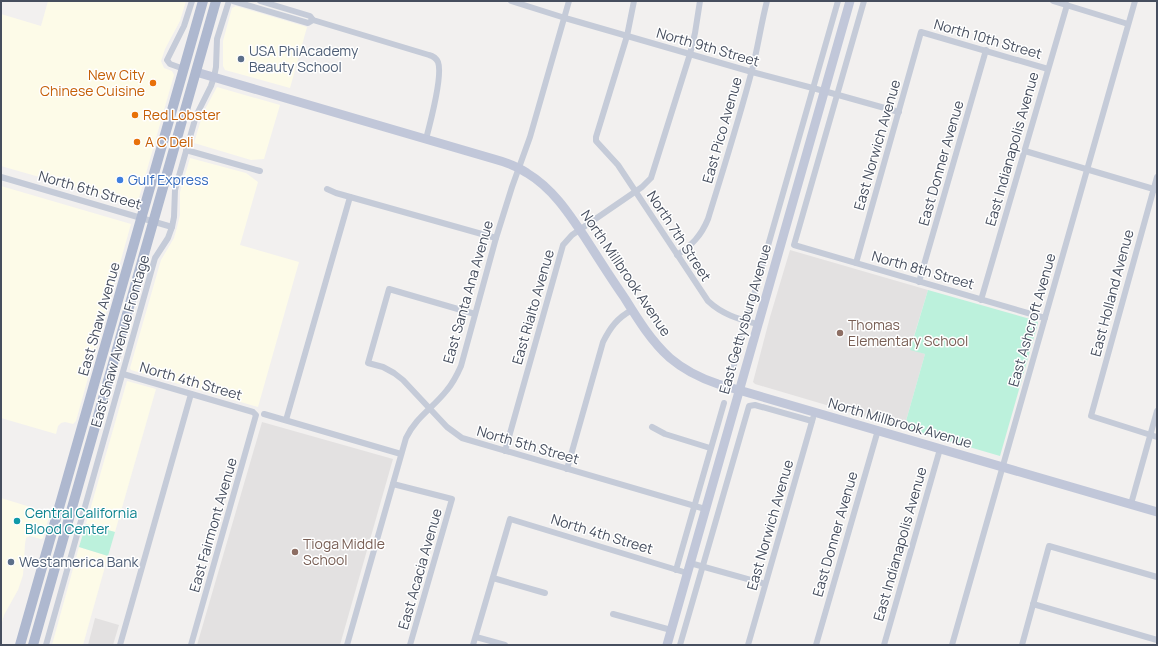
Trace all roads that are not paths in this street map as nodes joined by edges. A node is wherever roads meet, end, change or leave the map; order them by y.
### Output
1 (192, 1) edge
2 (203, 1) edge
3 (211, 1) edge
4 (216, 1) edge
5 (229, 1) edge
6 (233, 1) edge
7 (260, 1) edge
8 (511, 1) edge
9 (569, 1) edge
10 (634, 1) edge
11 (700, 1) edge
12 (767, 1) edge
13 (838, 1) edge
14 (850, 1) edge
15 (864, 1) edge
16 (1053, 1) edge
17 (1135, 1) edge
18 (1067, 5) junction
19 (565, 18) junction
20 (211, 19) junction
21 (313, 20) junction
22 (1128, 24) junction
23 (921, 32) joint
24 (627, 36) junction
25 (986, 50) junction
26 (690, 54) junction
27 (184, 68) junction
28 (1048, 69) junction
29 (196, 72) junction
30 (752, 72) junction
31 (214, 77) junction
32 (813, 88) junction
33 (824, 91) junction
34 (837, 94) junction
35 (899, 112) junction
36 (426, 139) junction
37 (186, 150) junction
38 (1024, 152) junction
39 (519, 168) junction
40 (1087, 169) junction
41 (260, 171) dead end
42 (1157, 176) edge
43 (1, 177) edge
44 (327, 189) dead end
45 (1155, 189) edge
46 (636, 192) junction
47 (350, 197) junction
48 (142, 218) junction
49 (154, 222) junction
50 (172, 227) junction
51 (579, 229) junction
52 (496, 238) junction
53 (677, 255) junction
54 (856, 263) junction
55 (919, 282) junction
56 (982, 300) junction
57 (632, 310) junction
58 (475, 314) junction
59 (1045, 318) junction
60 (746, 321) junction
61 (757, 324) junction
62 (123, 374) junction
63 (731, 375) dead end
64 (739, 390) junction
65 (191, 394) junction
66 (724, 403) dead end
67 (752, 405) joint
68 (429, 408) junction
69 (1157, 411) edge
70 (253, 412) joint
71 (264, 414) dead end
72 (813, 416) junction
73 (286, 420) junction
74 (652, 427) dead end
75 (878, 430) junction
76 (1150, 436) junction
77 (1157, 437) edge
78 (710, 448) junction
79 (940, 449) junction
80 (505, 451) junction
81 (401, 454) junction
82 (1003, 467) junction
83 (567, 469) junction
84 (393, 484) junction
85 (65, 487) junction
86 (1131, 504) junction
87 (694, 506) junction
88 (705, 509) junction
89 (1157, 512) edge
90 (47, 551) junction
91 (59, 554) junction
92 (690, 563) junction
93 (702, 567) junction
94 (676, 570) junction
95 (687, 573) junction
96 (1157, 577) edge
97 (493, 578) junction
98 (765, 584) junction
99 (545, 592) dead end
100 (1034, 604) junction
101 (613, 614) dead end
102 (671, 630) junction
103 (476, 636) junction
104 (1157, 640) edge
105 (20, 645) edge
106 (32, 645) edge
107 (46, 645) edge
108 (120, 645) edge
109 (191, 645) edge
110 (347, 645) edge
111 (410, 645) edge
112 (474, 645) edge
113 (505, 645) edge
114 (667, 645) edge
115 (680, 645) edge
116 (748, 645) edge
117 (816, 645) edge
118 (884, 645) edge
119 (952, 645) edge
120 (1022, 645) edge

1 - 27 street
2 - 27 main road, East Shaw Avenue
3 - 20 main road
4 - 20 main road, East Shaw Avenue
5 - 31 street, East Shaw Avenue Frontage
6 - 21 street
7 - 21 street
8 - 19 street, North 9th Street
9 - 19 street, East Santa Ana Avenue
10 - 24 street
11 - 26 street, East Rialto Avenue
12 - 30 street, East Pico Avenue
13 - 32 street
14 - 33 street, East Gettysburg Avenue
15 - 34 street
16 - 18 street
17 - 22 street, East Ashcroft Avenue
18 - 22 street
18 - 28 street, East Indianapolis Avenue
19 - 24 street, North 9th Street
19 - 39 street, East Santa Ana Avenue
20 - 29 main road, East Shaw Avenue
21 - 36 street
22 - 40 street, East Ashcroft Avenue
23 - 25 street, North 10th Street
23 - 35 street, East Norwich Avenue
24 - 26 street, North 9th Street
24 - 46 street, North 7th Street
25 - 28 street, North 10th Street
25 - 55 street, East Donner Avenue
26 - 30 street, North 9th Street
26 - 46 street, East Rialto Avenue
27 - 48 main road, East Shaw Avenue
28 - 38 street, East Indianapolis Avenue
29 - 31 street, North Millbrook Avenue
29 - 49 main road, East Shaw Avenue
30 - 32 street, North 9th Street
30 - 53 street, East Pico Avenue
31 - 36 street, North Millbrook Avenue
31 - 37 street, East Shaw Avenue Frontage
32 - 33 street, North 9th Street
32 - 60 street
33 - 34 street, North 9th Street
33 - 61 street, East Gettysburg Avenue
34 - 35 street, North 9th Street
34 - 54 street, North 8th Street
35 - 54 street, East Norwich Avenue
36 - 39 street, North Millbrook Avenue
37 - 41 street
37 - 50 street, East Shaw Avenue Frontage
38 - 40 street
38 - 56 street, East Indianapolis Avenue
39 - 51 street, North Millbrook Avenue
39 - 52 street, East Santa Ana Avenue
40 - 45 street
40 - 59 street, East Ashcroft Avenue
42 - 45 street, East Holland Avenue
43 - 48 street, North 6th Street
44 - 47 street
45 - 76 street, East Holland Avenue
46 - 51 street, East Rialto Avenue
46 - 53 street, North 7th Street
47 - 52 street
47 - 73 street
48 - 49 street, North 6th Street
48 - 85 main road, East Shaw Avenue
49 - 50 street, North 6th Street
49 - 91 main road, East Shaw Avenue
50 - 62 street, East Shaw Avenue Frontage
51 - 57 street, North Millbrook Avenue
51 - 80 street, East Rialto Avenue
52 - 58 street, East Santa Ana Avenue
53 - 60 street, North 7th Street
54 - 55 street, North 8th Street
55 - 56 street, North 8th Street
56 - 59 street, North 8th Street
57 - 64 street, North Millbrook Avenue
57 - 83 street
58 - 68 street, East Santa Ana Avenue
58 - 68 street, North 5th Street
59 - 82 street, East Ashcroft Avenue
60 - 61 street, North 7th Street
60 - 63 street
61 - 64 street, East Gettysburg Avenue
62 - 65 street, North 4th Street
62 - 107 street, East Shaw Avenue Frontage
64 - 72 street, North Millbrook Avenue
64 - 88 street, East Gettysburg Avenue
65 - 70 street, North 4th Street
65 - 108 street
66 - 78 street, East Gettysburg Avenue
67 - 72 street, North Millbrook Avenue
67 - 93 street, East Gettysburg Avenue
68 - 80 street, North 5th Street
68 - 81 street, East Santa Ana Avenue
69 - 76 street
70 - 109 street, East Fairmont Avenue
71 - 73 street
72 - 75 street, North Millbrook Avenue
72 - 98 street, East Norwich Avenue
73 - 81 street
74 - 78 street
75 - 79 street, North Millbrook Avenue
75 - 117 street, East Donner Avenue
76 - 77 street
76 - 86 street
78 - 87 street, East Gettysburg Avenue
79 - 82 street, North Millbrook Avenue
79 - 118 street, East Indianapolis Avenue
80 - 83 street, North 5th Street
81 - 84 street, East Santa Ana Avenue
82 - 86 street, North Millbrook Avenue
82 - 119 street, East Ashcroft Avenue
83 - 87 street, North 5th Street
84 - 110 street, East Santa Ana Avenue
84 - 111 street, East Acacia Avenue
85 - 90 main road, East Shaw Avenue
85 - 91 main road
86 - 89 street, North Millbrook Avenue
87 - 88 street, North 5th Street
87 - 94 street, East Gettysburg Avenue
88 - 92 street, East Gettysburg Avenue
90 - 105 main road, East Shaw Avenue
90 - 106 main road
91 - 106 main road, East Shaw Avenue
92 - 93 street
92 - 95 street, East Gettysburg Avenue
93 - 98 street
93 - 115 street, East Gettysburg Avenue
94 - 95 street, North 4th Street
94 - 97 street, North 4th Street
95 - 102 street, East Gettysburg Avenue
96 - 100 street
97 - 99 street
97 - 103 street
98 - 116 street, East Norwich Avenue
100 - 104 street
100 - 120 street
101 - 102 street
102 - 114 street, East Gettysburg Avenue
103 - 112 street
103 - 113 street

